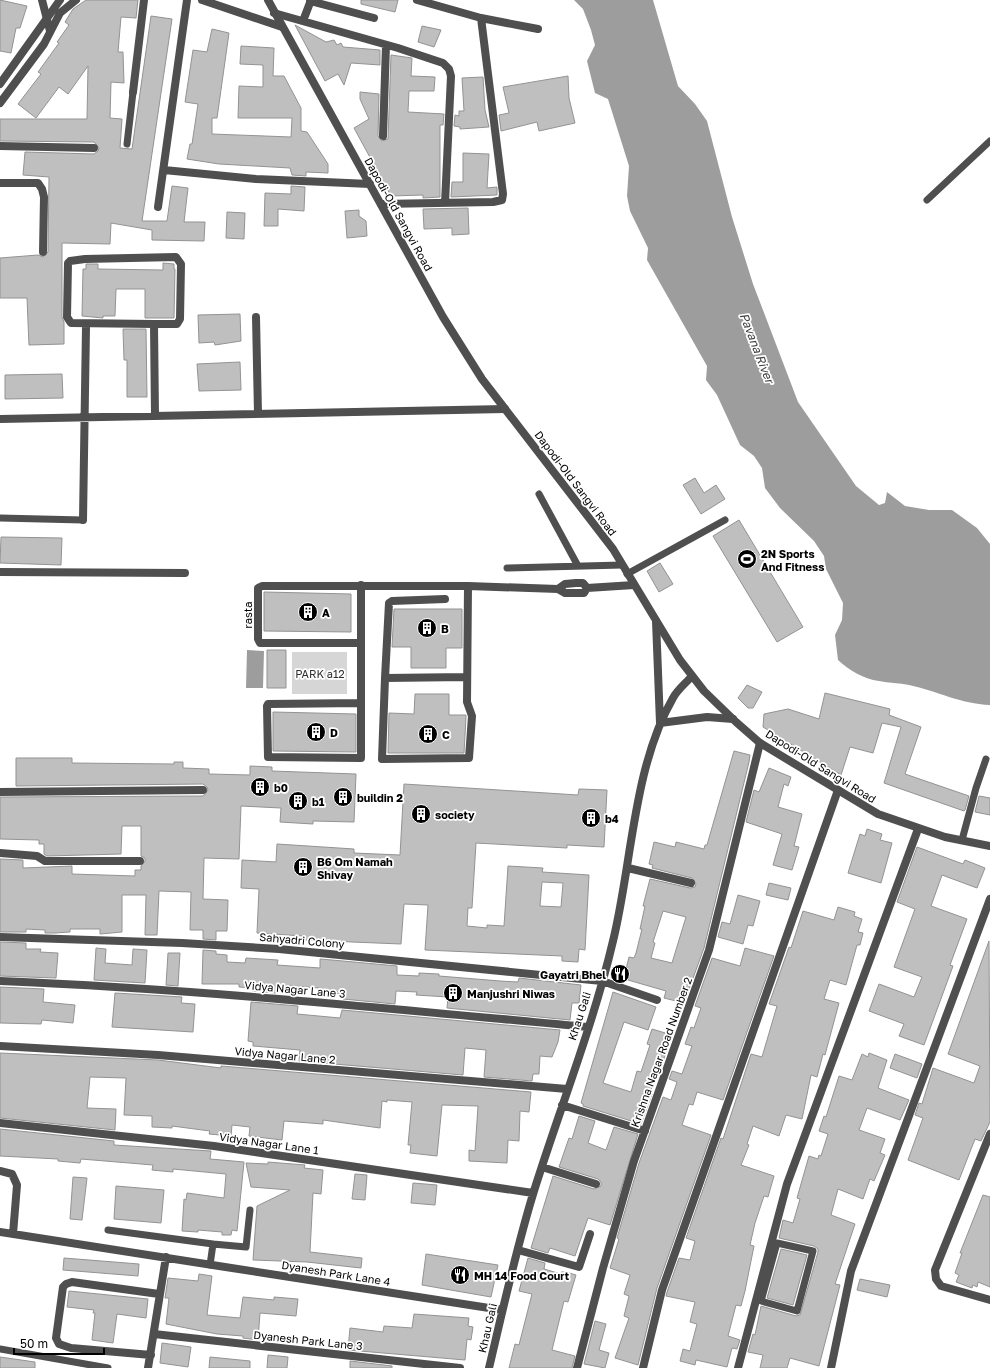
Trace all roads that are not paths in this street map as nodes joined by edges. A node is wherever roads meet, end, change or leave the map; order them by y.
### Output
1 (42, 0) edge
2 (60, 0) edge
3 (76, 0) edge
4 (144, 0) edge
5 (187, 0) edge
6 (202, 0) edge
7 (310, 0) edge
8 (417, 0) edge
9 (271, 5) edge
10 (46, 18) junction
11 (374, 18) dead end
12 (481, 18) junction
13 (303, 21) junction
14 (282, 27) junction
15 (538, 29) dead end
16 (50, 32) junction
17 (386, 45) junction
18 (0, 84) edge
19 (133, 92) joint
20 (0, 103) edge
21 (383, 136) dead end
22 (990, 141) edge
23 (127, 144) dead end
24 (0, 146) edge
25 (94, 148) dead end
26 (164, 170) junction
27 (0, 183) edge
28 (370, 184) junction
29 (927, 200) dead end
30 (445, 203) junction
31 (381, 204) junction
32 (158, 207) dead end
33 (42, 252) dead end
34 (256, 317) dead end
35 (154, 324) junction
36 (86, 327) dead end
37 (505, 409) junction
38 (258, 414) junction
39 (156, 416) junction
40 (86, 417) junction
41 (0, 419) edge
42 (539, 494) dead end
43 (0, 518) edge
44 (83, 520) joint
45 (725, 520) dead end
46 (622, 565) junction
47 (578, 566) junction
48 (507, 568) dead end
49 (0, 572) edge
50 (185, 573) dead end
51 (628, 574) junction
52 (634, 585) junction
53 (361, 586) junction
54 (468, 586) junction
55 (445, 599) dead end
56 (656, 621) junction
57 (360, 643) junction
58 (692, 676) junction
59 (385, 678) junction
60 (467, 678) junction
61 (361, 703) junction
62 (734, 719) junction
63 (660, 723) junction
64 (760, 743) junction
65 (986, 759) dead end
66 (203, 790) dead end
67 (838, 790) junction
68 (0, 792) edge
69 (918, 829) junction
70 (962, 840) junction
71 (990, 846) edge
72 (0, 853) edge
73 (140, 862) dead end
74 (628, 868) junction
75 (691, 883) dead end
76 (990, 899) edge
77 (0, 937) edge
78 (0, 981) edge
79 (602, 982) junction
80 (657, 1000) dead end
81 (588, 1028) junction
82 (0, 1046) edge
83 (567, 1089) junction
84 (562, 1105) junction
85 (0, 1123) edge
86 (644, 1131) junction
87 (990, 1134) edge
88 (542, 1167) junction
89 (0, 1171) edge
90 (596, 1184) dead end
91 (533, 1193) junction
92 (250, 1210) dead end
93 (108, 1230) dead end
94 (0, 1232) edge
95 (13, 1234) junction
96 (590, 1234) dead end
97 (213, 1244) junction
98 (518, 1250) junction
99 (166, 1257) junction
100 (210, 1265) junction
101 (766, 1272) junction
102 (159, 1294) junction
103 (990, 1300) edge
104 (502, 1310) junction
105 (154, 1334) junction
106 (0, 1349) edge
107 (150, 1355) junction
108 (75, 1365) edge
109 (108, 1368) edge
110 (148, 1368) edge
111 (460, 1368) edge
112 (490, 1368) edge
113 (577, 1368) edge
114 (643, 1368) edge
115 (738, 1368) edge
116 (831, 1368) edge

1 - 10 street
2 - 10 street
3 - 16 street
4 - 19 street
5 - 26 street
6 - 14 street
7 - 11 street
7 - 13 street
8 - 12 street
9 - 13 street
9 - 14 street, Dapodi-Old Sangvi Road
10 - 16 street
10 - 18 street
12 - 15 street
12 - 30 street
13 - 17 street
14 - 28 street, Dapodi-Old Sangvi Road
16 - 20 street
17 - 21 street
17 - 30 street
19 - 23 lane
22 - 29 lane
24 - 25 street
26 - 28 street
26 - 32 street
27 - 33 street
28 - 31 street, Dapodi-Old Sangvi Road
30 - 31 street
31 - 37 street, Dapodi-Old Sangvi Road
34 - 38 street
35 - 35 street
35 - 39 street
36 - 40 street
37 - 38 street
37 - 46 street, Dapodi-Old Sangvi Road
38 - 39 street
39 - 40 street
40 - 41 street
40 - 44 street
42 - 47 lane
43 - 44 lane
45 - 51 lane
46 - 47 lane
46 - 51 street, Dapodi-Old Sangvi Road
47 - 48 lane
49 - 50 street
51 - 52 street, Dapodi-Old Sangvi Road
52 - 54 street, rasta
52 - 56 street, Dapodi-Old Sangvi Road
53 - 54 street, rasta
53 - 57 street
53 - 57 street, rasta
54 - 60 street
55 - 59 street
56 - 58 street, Dapodi-Old Sangvi Road
56 - 63 street
57 - 61 street
58 - 62 street, Dapodi-Old Sangvi Road
58 - 63 street, Khau Gali
59 - 60 street
59 - 60 street
61 - 61 street
62 - 63 street
62 - 64 street, Dapodi-Old Sangvi Road
63 - 74 street, Khau Gali
64 - 67 street, Dapodi-Old Sangvi Road
64 - 86 street, Krishna Nagar Road Number 2
65 - 70 lane
66 - 68 street
67 - 69 street, Dapodi-Old Sangvi Road
67 - 114 street
69 - 70 street, Dapodi-Old Sangvi Road
69 - 101 street
70 - 71 street, Dapodi-Old Sangvi Road
72 - 73 street
74 - 75 street
74 - 79 street, Khau Gali
76 - 116 street
77 - 79 street, Sahyadri Colony
78 - 81 street, Vidya Nagar Lane 3
79 - 80 street, Sahyadri Colony
79 - 81 street, Khau Gali
81 - 83 street, Khau Gali
82 - 83 street, Vidya Nagar Lane 2
83 - 84 street, Khau Gali
84 - 86 street
84 - 88 street, Khau Gali
85 - 91 street, Vidya Nagar Lane 1
86 - 113 street, Krishna Nagar Road Number 2
87 - 103 street
88 - 90 street
88 - 91 street, Khau Gali
89 - 95 street
91 - 98 street, Khau Gali
92 - 97 lane
93 - 97 lane
94 - 95 street, Dyanesh Park Lane 4
95 - 99 street, Dyanesh Park Lane 4
96 - 98 street
97 - 100 lane
98 - 104 street, Khau Gali
99 - 100 street, Dyanesh Park Lane 4
99 - 102 street
100 - 104 street, Dyanesh Park Lane 4
101 - 101 lane
101 - 115 street
102 - 105 street
102 - 107 street
104 - 112 street, Khau Gali
105 - 107 street
105 - 111 street, Dyanesh Park Lane 3
106 - 108 lane
107 - 110 street
108 - 109 lane

